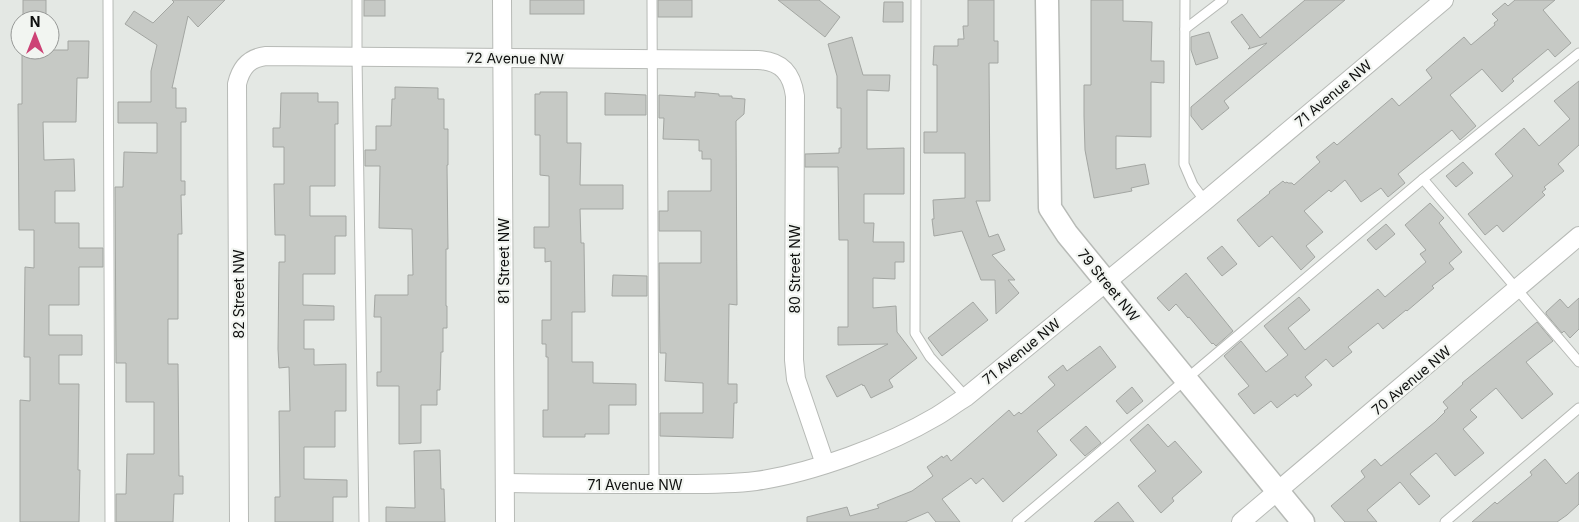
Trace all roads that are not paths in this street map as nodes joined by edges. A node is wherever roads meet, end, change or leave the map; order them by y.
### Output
1 (108, 0) edge
2 (358, 0) edge
3 (502, 0) edge
4 (652, 0) edge
5 (916, 0) edge
6 (1047, 0) edge
7 (1185, 0) edge
8 (1223, 0) edge
9 (1444, 0) edge
10 (1185, 29) junction
11 (1579, 53) edge
12 (357, 57) junction
13 (502, 58) junction
14 (652, 60) junction
15 (243, 68) joint
16 (786, 72) joint
17 (1423, 179) junction
18 (1205, 201) junction
19 (1579, 236) edge
20 (1106, 281) junction
21 (1518, 290) junction
22 (1579, 362) edge
23 (1186, 380) junction
24 (966, 396) junction
25 (1579, 408) edge
26 (825, 464) junction
27 (505, 484) junction
28 (654, 484) junction
29 (1278, 492) junction
30 (110, 522) edge
31 (239, 522) edge
32 (364, 522) edge
33 (505, 522) edge
34 (1018, 522) edge
35 (1241, 522) edge
36 (1303, 522) edge
37 (1445, 522) edge

1 - 30 lane
2 - 12 lane
3 - 13 street, 81 Street NW
4 - 14 lane
5 - 24 lane
6 - 20 street, 79 Street NW
7 - 10 lane
8 - 10 lane
9 - 18 street, 71 Avenue NW
10 - 18 lane
11 - 17 lane
12 - 13 street, 72 Avenue NW
12 - 15 street, 72 Avenue NW
12 - 32 lane
13 - 14 street, 72 Avenue NW
13 - 27 street, 81 Street NW
14 - 16 street, 72 Avenue NW
14 - 28 lane
15 - 31 street, 82 Street NW
16 - 26 street, 80 Street NW
17 - 21 lane
17 - 23 lane
18 - 20 street, 71 Avenue NW
19 - 21 street, 70 Avenue NW
20 - 23 street, 79 Street NW
20 - 24 street, 71 Avenue NW
21 - 22 lane
21 - 29 street, 70 Avenue NW
23 - 29 street, 79 Street NW
23 - 34 lane
24 - 26 street, 71 Avenue NW
25 - 37 lane
26 - 28 street, 71 Avenue NW
27 - 28 street, 71 Avenue NW
27 - 33 street, 81 Street NW
29 - 35 street, 70 Avenue NW
29 - 36 street, 79 Street NW

